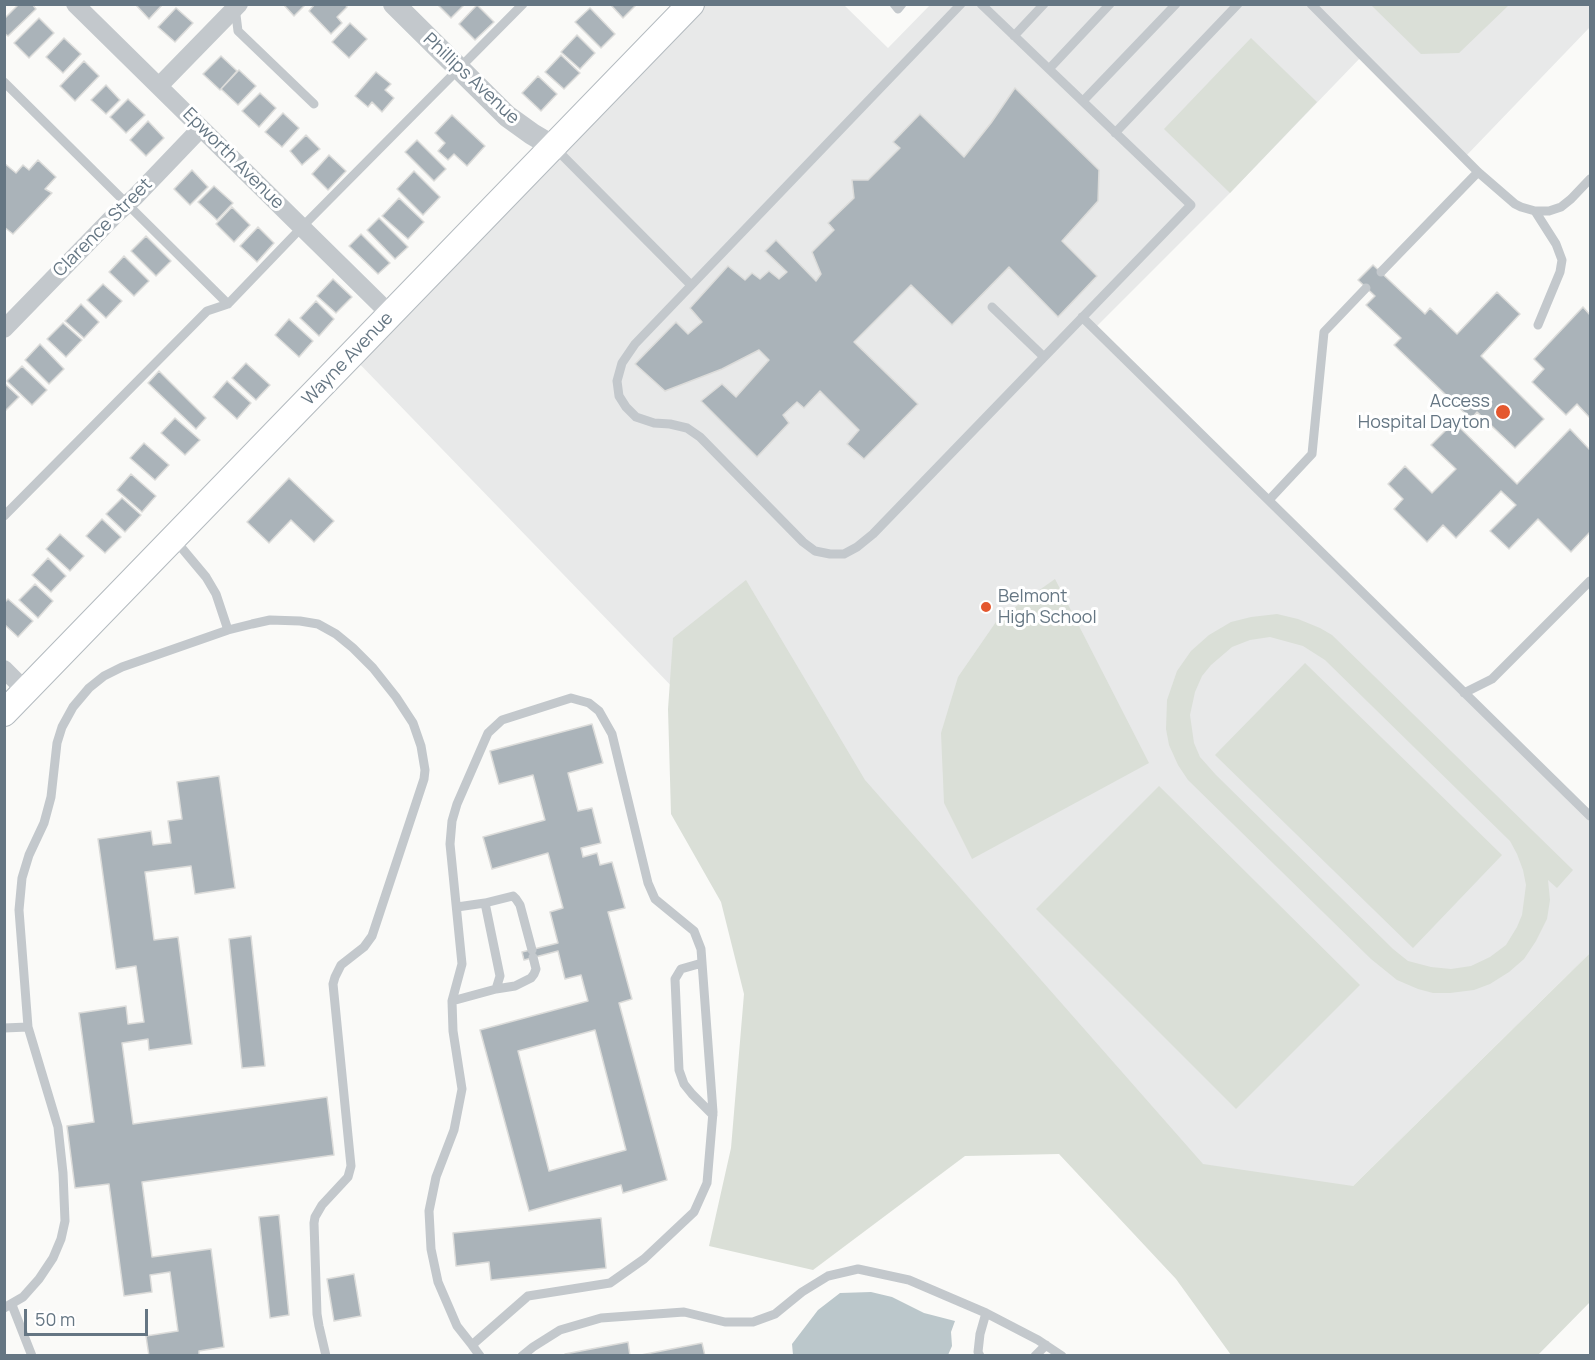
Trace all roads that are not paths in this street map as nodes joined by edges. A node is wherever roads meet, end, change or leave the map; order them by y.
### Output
1 (75, 4) edge
2 (394, 4) edge
3 (523, 4) edge
4 (692, 4) edge
5 (894, 4) edge
6 (902, 4) edge
7 (961, 4) edge
8 (981, 4) edge
9 (1044, 4) edge
10 (1110, 4) edge
11 (1176, 4) edge
12 (1238, 4) edge
13 (1311, 4) edge
14 (236, 6) edge
15 (1014, 36) junction
16 (460, 69) junction
17 (1049, 69) junction
18 (4, 82) edge
19 (159, 86) junction
20 (1083, 101) junction
21 (314, 104) dead end
22 (201, 128) junction
23 (1115, 133) junction
24 (554, 147) junction
25 (1478, 172) junction
26 (1590, 179) edge
27 (127, 204) junction
28 (1535, 211) junction
29 (302, 227) junction
30 (1381, 272) dead end
31 (692, 285) junction
32 (1366, 288) dead end
33 (228, 304) junction
34 (992, 307) dead end
35 (391, 315) junction
36 (1082, 317) junction
37 (1538, 325) dead end
38 (4, 329) edge
39 (1044, 357) junction
40 (1269, 500) junction
41 (4, 516) edge
42 (173, 538) junction
43 (1590, 580) edge
44 (228, 630) junction
45 (4, 669) edge
46 (26, 691) junction
47 (1464, 693) junction
48 (4, 713) edge
49 (1590, 816) edge
50 (485, 903) junction
51 (457, 907) junction
52 (702, 963) junction
53 (496, 989) junction
54 (452, 1002) junction
55 (28, 1027) junction
56 (4, 1028) edge
57 (713, 1115) junction
58 (8, 1306) edge
59 (986, 1312) junction
60 (472, 1345) junction
61 (1046, 1345) junction
62 (32, 1356) edge
63 (326, 1356) edge
64 (480, 1356) edge
65 (522, 1356) edge
66 (980, 1356) edge
67 (1035, 1356) edge
68 (1062, 1356) edge

1 - 19 street, Epworth Avenue
2 - 16 street, Phillips Avenue
3 - 16 lane
4 - 24 main road, Wayne Avenue
5 - 6 lane
7 - 31 lane
8 - 15 lane
9 - 15 lane
10 - 17 lane
11 - 20 lane
12 - 23 lane
13 - 25 lane
14 - 19 street
14 - 21 lane
15 - 17 lane
16 - 24 street, Phillips Avenue
16 - 29 lane
17 - 20 lane
18 - 27 lane
19 - 22 street, Epworth Avenue
20 - 23 lane
22 - 27 street, Clarence Street
22 - 29 street, Epworth Avenue
23 - 36 lane
24 - 31 lane
24 - 35 main road, Wayne Avenue
25 - 28 lane
25 - 30 lane
26 - 28 lane
27 - 33 lane
27 - 38 street, Clarence Street
28 - 37 lane
29 - 33 lane
29 - 35 street, Epworth Avenue
31 - 39 lane
32 - 40 lane
33 - 41 lane
34 - 39 lane
35 - 42 main road, Wayne Avenue
36 - 39 lane
36 - 40 lane
40 - 47 lane
42 - 44 lane
42 - 46 main road, Wayne Avenue
43 - 47 lane
44 - 55 lane
44 - 63 lane
45 - 46 street
46 - 48 main road, Wayne Avenue
47 - 49 lane
50 - 51 lane
50 - 53 lane
50 - 53 lane
51 - 52 lane
51 - 54 lane
52 - 57 lane
52 - 57 lane
53 - 54 lane
54 - 60 lane
55 - 56 lane
55 - 58 lane
57 - 60 lane
58 - 62 lane
59 - 61 lane
59 - 65 lane
59 - 66 lane
60 - 64 lane
61 - 67 lane
61 - 68 lane

